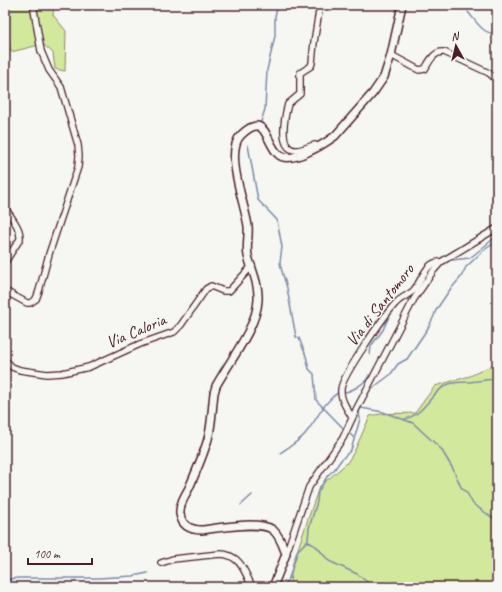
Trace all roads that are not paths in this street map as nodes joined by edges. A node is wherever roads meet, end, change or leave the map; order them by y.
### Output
1 (35, 5) edge
2 (320, 5) edge
3 (402, 5) edge
4 (391, 55) junction
5 (497, 80) edge
6 (318, 148) junction
7 (5, 208) edge
8 (497, 228) edge
9 (5, 262) edge
10 (441, 262) junction
11 (252, 266) junction
12 (5, 292) edge
13 (5, 360) edge
14 (352, 417) junction
15 (286, 554) junction
16 (161, 563) dead end
17 (252, 587) edge
18 (273, 587) edge

1 - 12 street
2 - 6 street
3 - 4 main road
4 - 5 street
4 - 6 main road
6 - 11 main road
7 - 9 street
8 - 10 street, Via di Santomoro
10 - 14 street, Via di Santomoro
10 - 14 street, Via di Santomoro
11 - 13 street, Via Caloria
11 - 15 main road
14 - 15 street, Via di Santomoro
15 - 18 main road, Via di Santomoro
16 - 17 street

